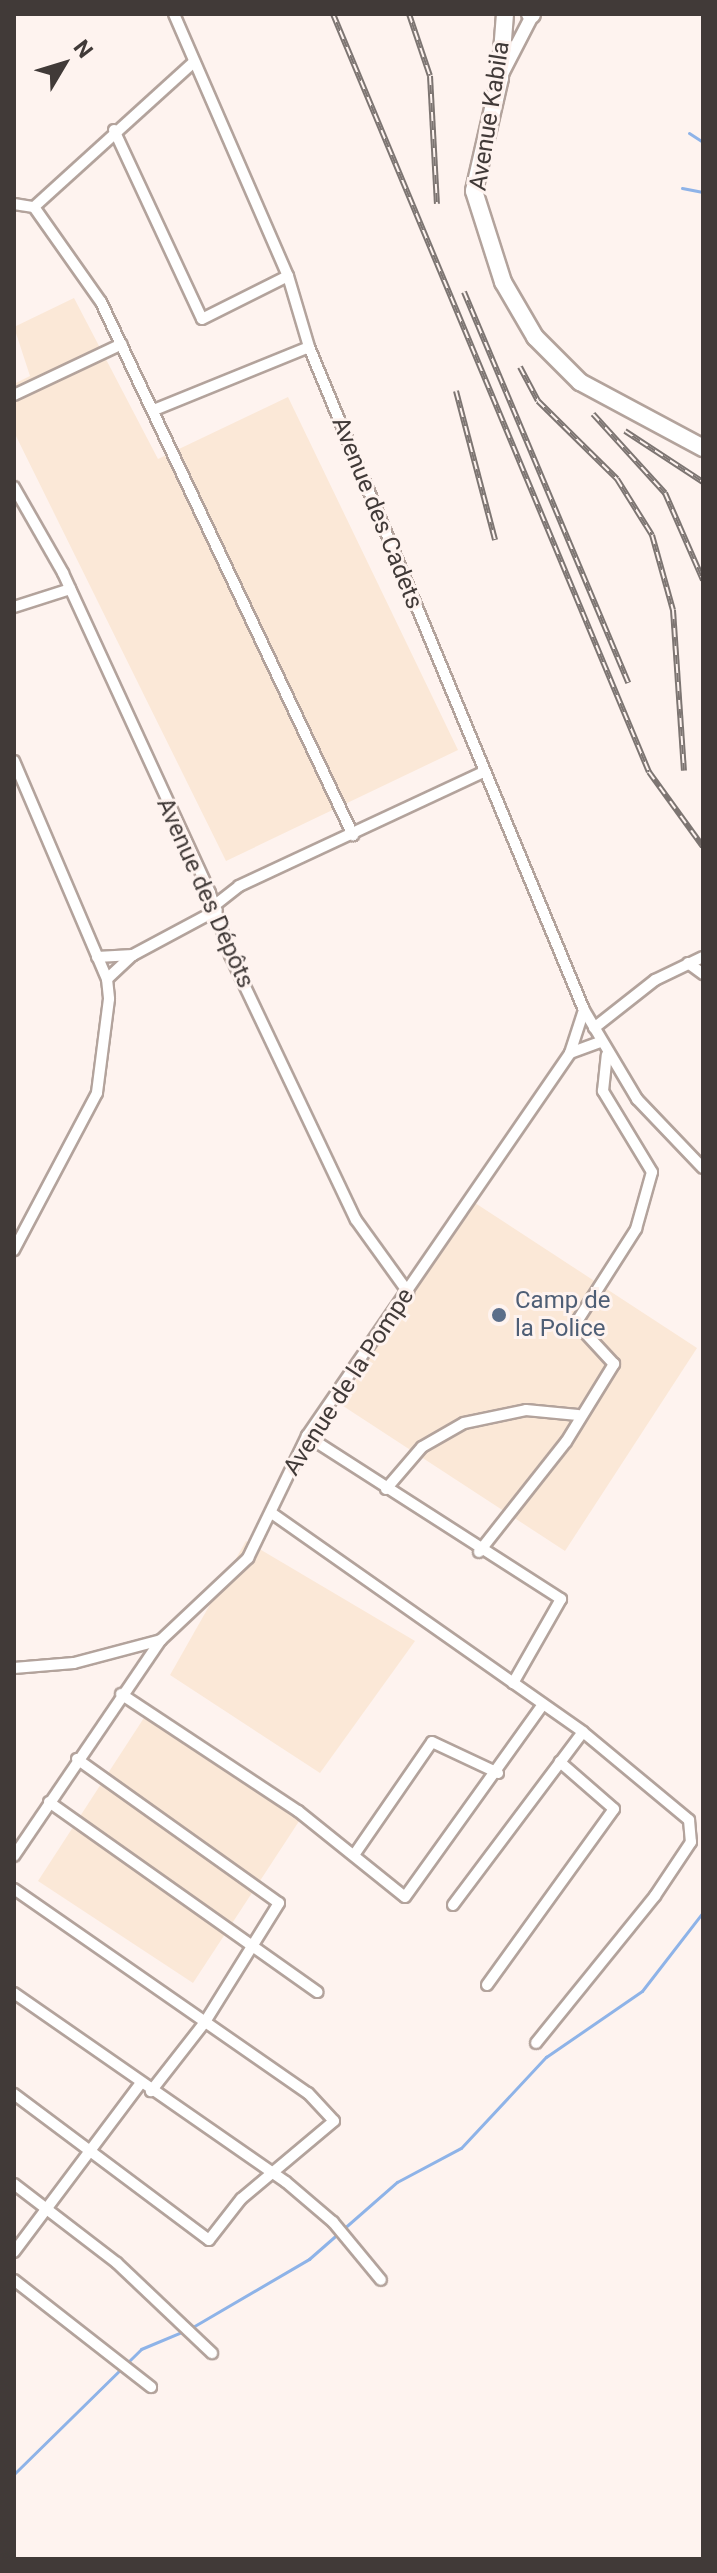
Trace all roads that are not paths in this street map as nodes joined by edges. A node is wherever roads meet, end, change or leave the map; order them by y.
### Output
1 (174, 14) edge
2 (505, 14) edge
3 (532, 14) edge
4 (194, 62) junction
5 (500, 78) junction
6 (114, 130) junction
7 (14, 204) edge
8 (34, 207) junction
9 (288, 276) junction
10 (122, 344) junction
11 (309, 347) junction
12 (14, 395) edge
13 (154, 410) junction
14 (703, 448) edge
15 (14, 487) edge
16 (70, 589) junction
17 (14, 607) edge
18 (14, 761) edge
19 (484, 772) junction
20 (353, 835) junction
21 (210, 893) junction
22 (223, 894) junction
23 (216, 908) junction
24 (133, 955) junction
25 (97, 957) junction
26 (703, 957) edge
27 (688, 963) junction
28 (703, 974) edge
29 (107, 979) junction
30 (584, 1010) junction
31 (594, 1028) junction
32 (600, 1042) junction
33 (570, 1053) junction
34 (607, 1055) junction
35 (703, 1168) edge
36 (14, 1250) edge
37 (408, 1292) junction
38 (578, 1415) junction
39 (307, 1436) junction
40 (386, 1489) junction
41 (273, 1514) junction
42 (479, 1552) junction
43 (161, 1640) junction
44 (14, 1668) edge
45 (513, 1683) junction
46 (121, 1694) junction
47 (543, 1704) junction
48 (583, 1732) junction
49 (77, 1759) junction
50 (560, 1762) junction
51 (498, 1773) junction
52 (49, 1802) junction
53 (354, 1855) junction
54 (14, 1856) edge
55 (14, 1889) edge
56 (453, 1905) dead end
57 (253, 1950) junction
58 (487, 1985) dead end
59 (317, 1992) dead end
60 (14, 1993) edge
61 (205, 2022) junction
62 (536, 2043) dead end
63 (141, 2083) junction
64 (151, 2091) junction
65 (14, 2094) edge
66 (88, 2150) junction
67 (274, 2174) junction
68 (14, 2184) edge
69 (46, 2208) junction
70 (14, 2252) edge
71 (14, 2280) edge
72 (381, 2280) dead end
73 (212, 2353) dead end
74 (151, 2387) dead end

1 - 4 street, Avenue des Cadets
2 - 5 highway, Avenue Kabila
3 - 5 street
4 - 6 street
4 - 9 street, Avenue des Cadets
5 - 14 highway, Avenue Kabila
6 - 8 street
6 - 9 street
7 - 8 street
8 - 10 street
9 - 11 street, Avenue des Cadets
10 - 12 street
10 - 13 street
11 - 13 street
11 - 19 street, Avenue des Cadets
13 - 20 street
15 - 16 street, Avenue des Dépôts
16 - 17 street
16 - 21 street, Avenue des Dépôts
18 - 25 street
19 - 20 street
19 - 30 street, Avenue des Cadets
20 - 22 street
21 - 22 street
21 - 23 street, Avenue des Dépôts
22 - 23 street
23 - 24 street
23 - 37 street, Avenue des Dépôts
24 - 25 street
24 - 29 street
25 - 29 street
26 - 27 street
27 - 28 street
27 - 31 street
29 - 36 street
30 - 31 street, Avenue des Cadets
30 - 33 street, Avenue de la Pompe
31 - 32 street, Avenue des Cadets
32 - 33 street
32 - 34 street, Avenue des Cadets
33 - 37 street, Avenue de la Pompe
34 - 35 street, Avenue des Cadets
34 - 38 street
37 - 39 street, Avenue de la Pompe
38 - 40 street
38 - 42 street
39 - 40 street
39 - 41 street, Avenue de la Pompe
40 - 42 street
41 - 43 street, Avenue de la Pompe
41 - 45 street
42 - 45 street
43 - 44 street
43 - 46 street, Avenue de la Pompe
45 - 47 street
46 - 49 street, Avenue de la Pompe
46 - 53 street
47 - 48 street
47 - 51 street
48 - 50 street
48 - 62 street
49 - 52 street, Avenue de la Pompe
49 - 57 street
50 - 56 street
50 - 58 street
51 - 53 street
51 - 53 street
52 - 54 street, Avenue de la Pompe
52 - 57 street
55 - 61 street
57 - 59 street
57 - 61 street
60 - 63 street
61 - 64 street
61 - 67 street
63 - 64 street
63 - 66 street
64 - 67 street
65 - 66 street
66 - 67 street
66 - 69 street
67 - 72 street
68 - 69 street
69 - 70 street
69 - 73 street
71 - 74 street

